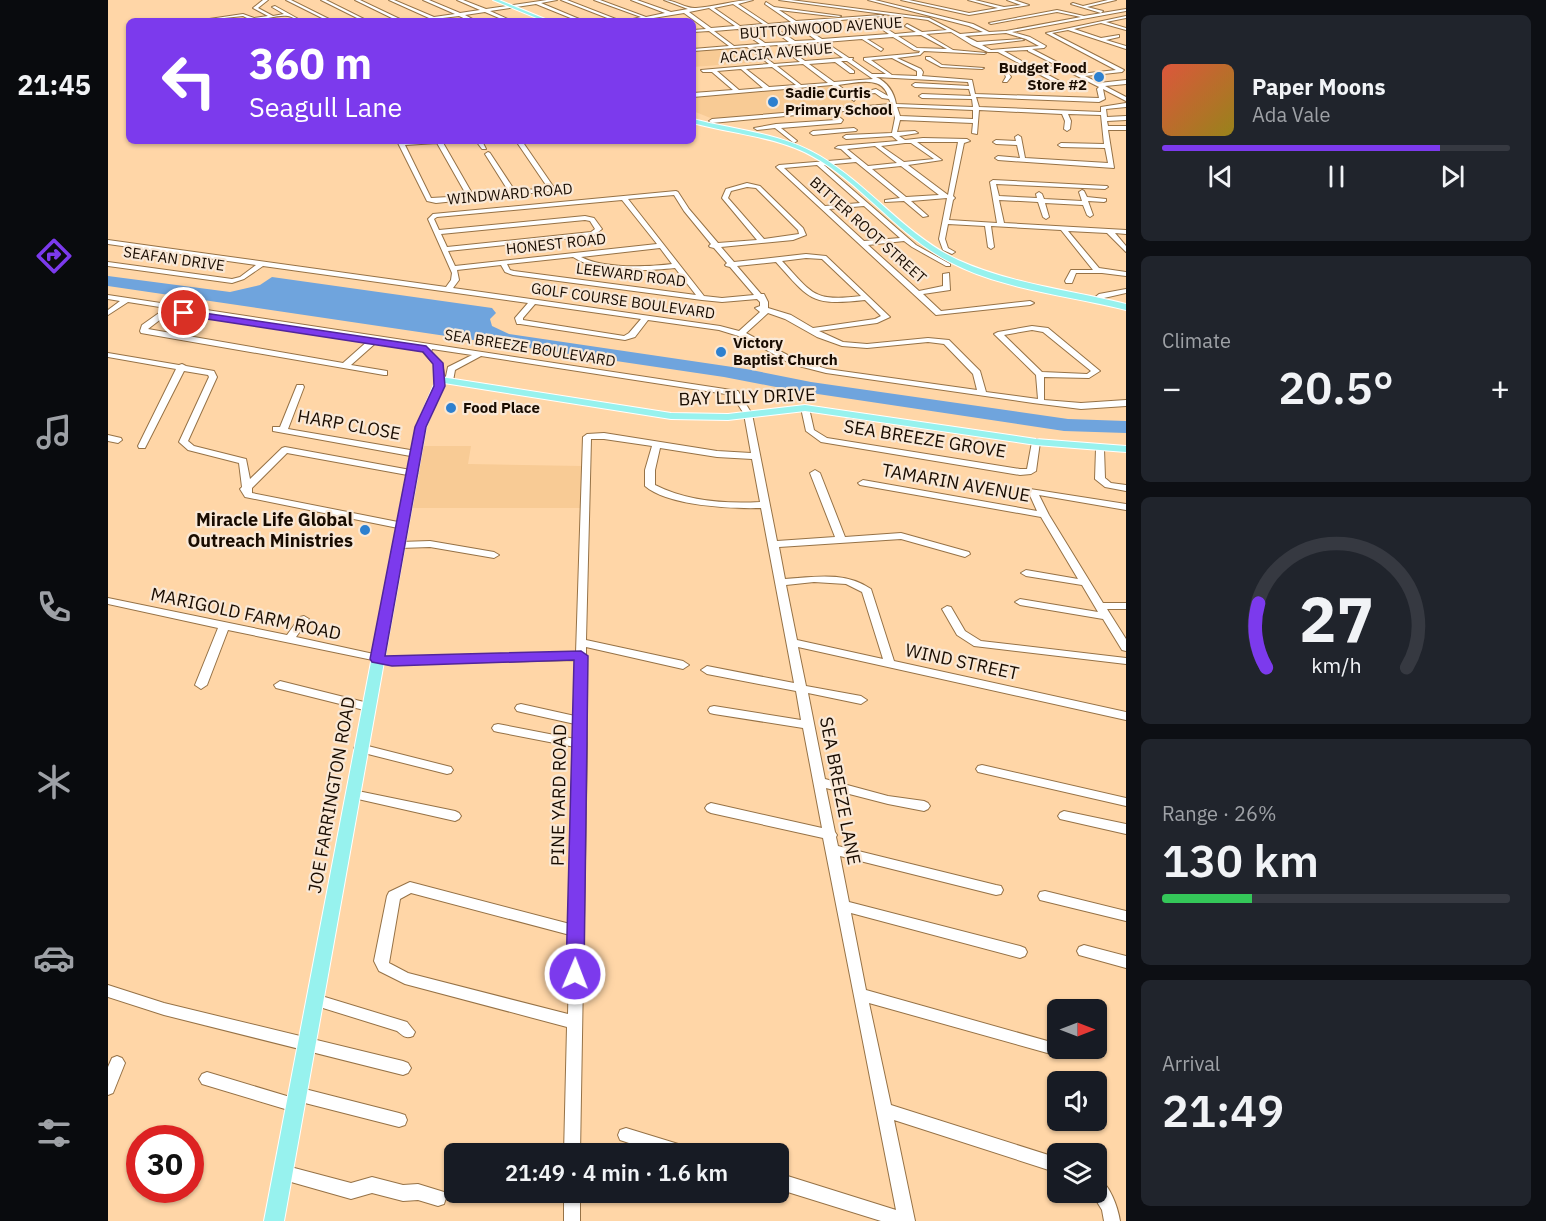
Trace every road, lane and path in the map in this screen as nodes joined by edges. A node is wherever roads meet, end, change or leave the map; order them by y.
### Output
1 (266, 0) edge
2 (288, 0) edge
3 (323, 0) edge
4 (357, 0) edge
5 (391, 0) edge
6 (424, 0) edge
7 (459, 0) edge
8 (495, 0) edge
9 (528, 0) edge
10 (555, 0) edge
11 (563, 0) edge
12 (596, 0) edge
13 (633, 0) edge
14 (666, 0) edge
15 (700, 0) edge
16 (751, 0) edge
17 (781, 0) edge
18 (805, 0) edge
19 (832, 0) edge
20 (870, 0) edge
21 (903, 0) edge
22 (936, 0) edge
23 (970, 0) edge
24 (1009, 0) edge
25 (1114, 0) edge
26 (736, 2) edge
27 (797, 2) junction
28 (535, 3) junction
29 (766, 3) dead end
30 (851, 4) dead end
31 (1073, 4) dead end
32 (717, 6) junction
33 (893, 6) junction
34 (961, 6) junction
35 (1081, 6) junction
36 (274, 7) dead end
37 (512, 7) junction
38 (711, 7) junction
39 (772, 8) junction
40 (1005, 9) junction
41 (693, 10) junction
42 (946, 10) junction
43 (1126, 10) edge
44 (485, 11) junction
45 (685, 11) junction
46 (886, 11) junction
47 (987, 12) junction
48 (670, 13) junction
49 (925, 13) junction
50 (1106, 13) junction
51 (288, 15) junction
52 (459, 15) junction
53 (662, 15) junction
54 (272, 17) junction
55 (1084, 17) junction
56 (1126, 17) edge
57 (218, 18) edge
58 (252, 18) edge
59 (267, 18) edge
60 (294, 18) edge
61 (325, 18) edge
62 (360, 18) edge
63 (396, 18) edge
64 (432, 18) edge
65 (440, 18) edge
66 (466, 18) edge
67 (502, 18) edge
68 (540, 18) edge
69 (574, 18) edge
70 (611, 18) edge
71 (645, 18) joint
72 (666, 18) edge
73 (694, 18) edge
74 (917, 18) junction
75 (696, 19) edge
76 (854, 20) junction
77 (1003, 21) junction
78 (1099, 22) junction
79 (812, 23) junction
80 (991, 23) dead end
81 (796, 24) junction
82 (882, 24) dead end
83 (1051, 24) junction
84 (907, 25) dead end
85 (767, 26) junction
86 (739, 28) junction
87 (820, 28) dead end
88 (1027, 28) junction
89 (1068, 29) junction
90 (1126, 29) edge
91 (710, 30) junction
92 (1096, 30) dead end
93 (696, 31) edge
94 (856, 31) dead end
95 (951, 31) junction
96 (1006, 32) junction
97 (922, 33) junction
98 (1078, 33) junction
99 (828, 34) dead end
100 (989, 34) junction
101 (893, 35) junction
102 (959, 36) junction
103 (1118, 36) dead end
104 (864, 37) junction
105 (836, 39) junction
106 (1031, 39) junction
107 (823, 40) junction
108 (1100, 40) junction
109 (807, 41) junction
110 (793, 42) junction
111 (1126, 42) edge
112 (777, 43) junction
113 (763, 44) junction
114 (974, 44) junction
115 (1113, 44) junction
116 (698, 45) dead end
117 (747, 46) junction
118 (733, 47) junction
119 (1126, 48) edge
120 (703, 49) junction
121 (696, 50) edge
122 (819, 50) dead end
123 (881, 50) dead end
124 (922, 50) junction
125 (1029, 50) junction
126 (990, 51) junction
127 (1000, 51) junction
128 (955, 52) junction
129 (984, 53) junction
130 (893, 57) junction
131 (928, 58) dead end
132 (851, 59) junction
133 (836, 60) junction
134 (805, 63) junction
135 (1107, 63) junction
136 (773, 66) junction
137 (1091, 66) dead end
138 (1066, 67) junction
139 (742, 68) junction
140 (1123, 69) edge
141 (713, 70) junction
142 (998, 70) dead end
143 (1034, 70) junction
144 (703, 71) dead end
145 (1005, 71) junction
146 (852, 72) dead end
147 (874, 75) junction
148 (1081, 75) junction
149 (891, 76) junction
150 (919, 77) junction
151 (880, 80) junction
152 (1005, 81) dead end
153 (1126, 82) edge
154 (834, 84) junction
155 (915, 85) dead end
156 (1063, 85) dead end
157 (1101, 86) junction
158 (801, 87) junction
159 (972, 87) junction
160 (696, 89) edge
161 (1009, 89) dead end
162 (769, 90) junction
163 (738, 92) junction
164 (867, 92) dead end
165 (1126, 94) edge
166 (696, 95) edge
167 (703, 95) junction
168 (1118, 95) junction
169 (922, 96) dead end
170 (1010, 96) junction
171 (975, 97) junction
172 (1065, 98) junction
173 (854, 99) dead end
174 (1126, 99) edge
175 (893, 101) junction
176 (1126, 105) edge
177 (863, 107) junction
178 (976, 107) junction
179 (828, 110) junction
180 (1067, 112) junction
181 (1104, 114) junction
182 (875, 115) dead end
183 (898, 118) junction
184 (1126, 118) edge
185 (938, 119) junction
186 (712, 121) dead end
187 (841, 121) junction
188 (975, 121) junction
189 (696, 122) edge
190 (776, 126) junction
191 (943, 127) dead end
192 (757, 128) dead end
193 (1107, 128) junction
194 (1126, 128) edge
195 (1067, 129) dead end
196 (857, 130) junction
197 (813, 133) dead end
198 (895, 133) junction
199 (915, 133) dead end
200 (975, 133) dead end
201 (866, 135) junction
202 (846, 137) dead end
203 (794, 141) dead end
204 (912, 141) junction
205 (904, 142) junction
206 (996, 142) dead end
207 (401, 144) edge
208 (441, 144) edge
209 (481, 144) edge
210 (521, 144) edge
211 (877, 145) junction
212 (1060, 145) dead end
213 (1106, 146) junction
214 (998, 158) dead end
215 (857, 160) junction
216 (1023, 160) junction
217 (822, 162) junction
218 (902, 164) junction
219 (866, 168) junction
220 (1038, 188) dead end
221 (1105, 188) dead end
222 (513, 193) junction
223 (861, 196) junction
224 (471, 197) junction
225 (623, 197) junction
226 (948, 197) junction
227 (995, 198) junction
228 (1084, 198) junction
229 (904, 199) junction
230 (1041, 200) junction
231 (1104, 200) dead end
232 (887, 201) dead end
233 (824, 208) junction
234 (1090, 215) dead end
235 (925, 216) dead end
236 (1046, 217) dead end
237 (948, 222) junction
238 (988, 225) junction
239 (1001, 225) junction
240 (1063, 228) junction
241 (1109, 231) junction
242 (436, 232) junction
243 (1126, 232) edge
244 (907, 237) junction
245 (108, 241) edge
246 (762, 241) junction
247 (863, 243) junction
248 (661, 246) junction
249 (714, 246) junction
250 (991, 247) dead end
251 (444, 249) junction
252 (1126, 250) edge
253 (952, 252) dead end
254 (574, 255) junction
255 (777, 259) junction
256 (264, 263) junction
257 (503, 263) junction
258 (108, 264) edge
259 (730, 264) junction
260 (948, 265) dead end
261 (677, 267) junction
262 (453, 268) junction
263 (1099, 272) junction
264 (947, 274) dead end
265 (1126, 274) edge
266 (1069, 281) dead end
267 (449, 288) junction
268 (1126, 291) edge
269 (917, 293) junction
270 (758, 297) junction
271 (702, 298) junction
272 (867, 298) junction
273 (108, 299) edge
274 (1098, 300) junction
275 (123, 302) junction
276 (533, 302) junction
277 (1030, 303) dead end
278 (1126, 307) edge
279 (169, 309) junction
280 (762, 309) junction
281 (108, 313) edge
282 (646, 318) junction
283 (813, 330) junction
284 (740, 331) junction
285 (374, 340) junction
286 (428, 348) junction
287 (108, 355) edge
288 (479, 356) junction
289 (346, 364) junction
290 (182, 366) junction
291 (384, 373) dead end
292 (1040, 374) junction
293 (445, 376) junction
294 (300, 387) dead end
295 (982, 392) junction
296 (1041, 398) junction
297 (1126, 402) edge
298 (805, 408) junction
299 (748, 414) junction
300 (1036, 442) junction
301 (142, 446) dead end
302 (656, 446) junction
303 (1100, 449) junction
304 (1126, 449) edge
305 (416, 454) junction
306 (754, 456) junction
307 (413, 473) junction
308 (815, 473) dead end
309 (863, 483) dead end
310 (1126, 488) edge
311 (245, 489) junction
312 (764, 505) junction
313 (1126, 507) edge
314 (1044, 515) junction
315 (403, 526) junction
316 (841, 540) junction
317 (773, 544) junction
318 (400, 545) junction
319 (965, 554) dead end
320 (494, 555) dead end
321 (1026, 573) dead end
322 (780, 582) junction
323 (1086, 583) junction
324 (108, 601) edge
325 (1020, 602) dead end
326 (1099, 606) junction
327 (1126, 606) edge
328 (947, 609) dead end
329 (1106, 616) junction
330 (304, 619) dead end
331 (224, 626) junction
332 (289, 640) junction
333 (581, 642) junction
334 (791, 642) junction
335 (1126, 648) edge
336 (581, 656) junction
337 (377, 659) junction
338 (1126, 661) edge
339 (683, 665) dead end
340 (890, 665) junction
341 (707, 670) dead end
342 (201, 685) dead end
343 (280, 685) dead end
344 (801, 687) junction
345 (861, 700) dead end
346 (368, 706) junction
347 (521, 708) dead end
348 (714, 710) dead end
349 (1126, 716) edge
350 (580, 721) junction
351 (809, 725) junction
352 (498, 728) dead end
353 (581, 744) junction
354 (360, 748) junction
355 (982, 769) dead end
356 (447, 770) dead end
357 (821, 782) junction
358 (352, 794) junction
359 (1126, 802) edge
360 (924, 806) dead end
361 (711, 808) dead end
362 (455, 816) dead end
363 (1065, 816) dead end
364 (1126, 829) edge
365 (831, 835) junction
366 (834, 850) junction
367 (996, 890) dead end
368 (1046, 897) dead end
369 (843, 906) junction
370 (1126, 916) edge
371 (575, 931) junction
372 (1084, 951) dead end
373 (1020, 952) dead end
374 (1126, 962) edge
375 (108, 991) edge
376 (860, 994) junction
377 (315, 1000) junction
378 (574, 1022) junction
379 (408, 1032) dead end
380 (307, 1046) junction
381 (1047, 1047) edge
382 (117, 1064) dead end
383 (403, 1068) dead end
384 (207, 1079) dead end
385 (108, 1088) edge
386 (296, 1099) junction
387 (885, 1110) junction
388 (399, 1120) dead end
389 (626, 1135) dead end
390 (572, 1143) edge
391 (652, 1143) edge
392 (1047, 1162) edge
393 (283, 1173) junction
394 (789, 1184) edge
395 (438, 1198) dead end
396 (572, 1203) edge
397 (1107, 1203) edge
398 (274, 1221) edge
399 (572, 1221) edge
400 (907, 1221) edge
401 (1112, 1221) edge

1 - 54 street
2 - 61 street
3 - 62 street
4 - 63 street
5 - 64 street
6 - 52 street
7 - 44 street
8 - 37 main road
9 - 28 street
10 - 28 street
11 - 70 street
12 - 71 street
13 - 48 street
14 - 41 street
15 - 32 street
16 - 26 street
17 - 27 street
18 - 27 street
19 - 30 street
20 - 33 street
21 - 42 street
22 - 34 street
23 - 40 street
24 - 40 street
25 - 35 street
26 - 32 street
26 - 85 street
27 - 46 street
28 - 37 street
28 - 69 street
29 - 39 street
31 - 35 street
32 - 38 street
33 - 46 street
33 - 49 street
34 - 42 street
34 - 47 street
35 - 50 street
36 - 51 street
37 - 44 street
37 - 68 main road
38 - 41 street
38 - 86 street
39 - 76 street
39 - 81 street
40 - 47 street
41 - 45 street
42 - 47 street
43 - 50 street
44 - 52 street
44 - 67 street
45 - 48 street
45 - 73 street
46 - 74 street
46 - 76 street
48 - 53 street
49 - 74 street
49 - 100 street
50 - 55 street
51 - 54 street
51 - 60 street
52 - 65 street
52 - 66 street
53 - 71 street
53 - 72 street
54 - 59 street
55 - 77 street
55 - 78 street
55 - 83 street
56 - 78 street
57 - 58 street
74 - 95 street
75 - 91 street
76 - 79 street
77 - 80 street
77 - 88 street
78 - 89 street
78 - 90 street
79 - 81 street
79 - 87 street
81 - 85 street
81 - 107 street
82 - 101 street
83 - 88 street
83 - 89 street
84 - 97 street
85 - 86 street
85 - 110 street
86 - 91 street
86 - 113 street
88 - 96 street
89 - 98 street
89 - 135 street
91 - 93 street
91 - 118 street
92 - 98 street
94 - 104 street
95 - 97 street, BUTTONWOOD AVENUE
95 - 102 street
96 - 100 street
96 - 106 street
97 - 101 street, BUTTONWOOD AVENUE
97 - 128 street
98 - 108 street
99 - 105 street
100 - 102 street
101 - 104 street, BUTTONWOOD AVENUE
101 - 124 street
102 - 114 street
103 - 108 street
104 - 105 street, BUTTONWOOD AVENUE
104 - 123 street
105 - 107 street, BUTTONWOOD AVENUE
106 - 114 street
106 - 125 street
107 - 109 street, BUTTONWOOD AVENUE
107 - 132 street
108 - 115 street
109 - 110 street, BUTTONWOOD AVENUE
109 - 122 street
110 - 112 street, BUTTONWOOD AVENUE
111 - 115 street
112 - 113 street, BUTTONWOOD AVENUE
112 - 134 street
113 - 117 street, BUTTONWOOD AVENUE
114 - 126 street
115 - 119 street
116 - 120 street
117 - 118 street, BUTTONWOOD AVENUE
117 - 136 street
118 - 120 street, BUTTONWOOD AVENUE
120 - 121 street, BUTTONWOOD AVENUE
124 - 128 street
124 - 130 street
125 - 127 street
125 - 138 street
126 - 127 street
126 - 129 street
127 - 143 street
128 - 129 street
129 - 131 street
130 - 149 street
130 - 150 street
132 - 133 street, ACACIA AVENUE
132 - 147 street
133 - 134 street, ACACIA AVENUE
133 - 146 street
134 - 136 street, ACACIA AVENUE
134 - 154 street
135 - 137 street
135 - 140 street
136 - 139 street, ACACIA AVENUE
136 - 158 street
138 - 143 street
138 - 148 street
139 - 141 street, ACACIA AVENUE
139 - 162 street
140 - 148 street
141 - 144 street, ACACIA AVENUE
141 - 163 street
142 - 145 street
143 - 145 street
143 - 156 street
145 - 152 street
147 - 149 street
147 - 151 street
148 - 157 street
149 - 150 street
150 - 159 street
151 - 154 street
151 - 175 street
153 - 157 street
154 - 158 street
154 - 173 street
155 - 159 street
157 - 168 street
157 - 172 street
158 - 162 street
159 - 171 street
160 - 167 street
161 - 170 street
162 - 163 street
163 - 167 street
164 - 175 street
165 - 168 street
166 - 167 street
168 - 174 street
169 - 171 street
170 - 171 street
170 - 172 street
171 - 178 street
172 - 180 street
175 - 177 street
175 - 178 street
175 - 183 street
176 - 181 street
177 - 179 street
177 - 182 street
178 - 180 street
178 - 188 street
179 - 186 street
179 - 187 street
180 - 181 street
180 - 195 street
181 - 184 street
181 - 193 street
183 - 185 street
183 - 198 street
185 - 188 street
185 - 191 street
187 - 190 street
187 - 196 street
188 - 200 street
189 - 217 main road
190 - 192 street
190 - 203 street
193 - 194 street
193 - 213 street
196 - 197 street
196 - 201 street
198 - 199 street
198 - 201 street
198 - 205 street
201 - 202 street
204 - 205 street
204 - 218 street
204 - 226 street
205 - 211 street
206 - 216 street
207 - 224 street
208 - 224 street
209 - 222 street
210 - 222 street
211 - 215 street
211 - 218 street
212 - 213 street
213 - 216 street
214 - 216 street
215 - 217 street
215 - 219 street
217 - 223 main road
217 - 233 street, BITTER ROOT STREET
218 - 219 street
218 - 226 street
219 - 229 street
220 - 230 street
221 - 227 street
222 - 224 street
223 - 233 street
223 - 244 main road
225 - 242 street, WINDWARD ROAD
225 - 248 street
225 - 249 street, WINDWARD ROAD
226 - 229 street
226 - 237 street
227 - 230 street
227 - 239 street
228 - 230 street
228 - 231 street
228 - 234 street
229 - 232 street
229 - 235 street
230 - 236 street
233 - 247 street, BITTER ROOT STREET
237 - 238 street
237 - 253 street
238 - 239 street
238 - 250 street
239 - 240 street
240 - 241 street
240 - 263 street
241 - 243 street
241 - 252 street
242 - 251 street, WINDWARD ROAD
242 - 251 street
244 - 247 street
244 - 260 street
244 - 274 main road
245 - 256 street, GOLF COURSE BOULEVARD
246 - 246 street
246 - 249 street
247 - 269 street, BITTER ROOT STREET
248 - 254 street, HONEST ROAD
248 - 261 street
249 - 259 street
251 - 262 street, WINDWARD ROAD
254 - 257 street, HONEST ROAD
254 - 261 street
255 - 259 street
255 - 272 street
255 - 272 street
256 - 258 street, SEAFAN DRIVE
256 - 267 street, GOLF COURSE BOULEVARD
257 - 262 street, HONEST ROAD
257 - 271 street, LEEWARD ROAD
259 - 270 street
261 - 271 street
262 - 267 street
263 - 265 street
263 - 266 street
264 - 269 street
267 - 276 street, GOLF COURSE BOULEVARD
267 - 284 street, GOLF COURSE BOULEVARD
268 - 274 street
269 - 277 street, BITTER ROOT STREET
270 - 271 street, LEEWARD ROAD
270 - 280 street
272 - 283 street
273 - 275 street, SEA BREEZE BOULEVARD
274 - 278 main road
275 - 279 street, SEA BREEZE BOULEVARD
275 - 281 street
276 - 282 street, GOLF COURSE BOULEVARD
276 - 282 street
279 - 285 street, SEA BREEZE BOULEVARD
279 - 289 street
280 - 283 street
280 - 284 street
282 - 284 street, GOLF COURSE BOULEVARD
283 - 295 street
284 - 295 street, GOLF COURSE BOULEVARD
285 - 286 street, SEA BREEZE BOULEVARD
285 - 289 street
286 - 288 street, SEA BREEZE BOULEVARD
286 - 293 street, SEA BREEZE BOULEVARD
287 - 290 street
288 - 293 street, SEA BREEZE BOULEVARD
288 - 299 street, SEA BREEZE BOULEVARD
289 - 291 street
290 - 301 street
290 - 311 street
292 - 292 street
292 - 296 street
293 - 299 main road, BAY LILLY DRIVE
293 - 305 main road, JOE FARRINGTON ROAD
294 - 305 street, HARP CLOSE
295 - 296 street, GOLF COURSE BOULEVARD
295 - 297 street, GOLF COURSE BOULEVARD
296 - 297 street, GOLF COURSE BOULEVARD
298 - 299 main road, BAY LILLY DRIVE
298 - 300 main road, BAY LILLY DRIVE
298 - 300 street, SEA BREEZE GROVE
299 - 306 street, SEA BREEZE LANE
300 - 303 main road, BAY LILLY DRIVE
302 - 306 street
302 - 312 street
302 - 333 street, PINE YARD ROAD
303 - 304 main road, BAY LILLY DRIVE
303 - 310 street
305 - 307 main road, JOE FARRINGTON ROAD
306 - 312 street, SEA BREEZE LANE
307 - 311 street
307 - 315 main road, JOE FARRINGTON ROAD
308 - 316 street
309 - 314 street, TAMARIN AVENUE
311 - 315 street
312 - 317 street, SEA BREEZE LANE
313 - 314 street
314 - 323 street
315 - 318 main road, JOE FARRINGTON ROAD
316 - 317 street
316 - 319 street
317 - 322 street, SEA BREEZE LANE
318 - 320 street
318 - 337 main road, JOE FARRINGTON ROAD
321 - 323 street
322 - 334 street, SEA BREEZE LANE
322 - 340 street
323 - 326 street
324 - 331 street, MARIGOLD FARM ROAD
325 - 329 street
326 - 327 street
326 - 329 street
328 - 338 street
329 - 335 street
330 - 332 street
331 - 332 street, MARIGOLD FARM ROAD
331 - 342 street
332 - 337 street, MARIGOLD FARM ROAD
333 - 336 street, PINE YARD ROAD
333 - 339 street
334 - 340 street, WIND STREET
334 - 344 street, SEA BREEZE LANE
336 - 337 street, MARIGOLD FARM ROAD
336 - 350 street, PINE YARD ROAD
337 - 346 main road, JOE FARRINGTON ROAD
340 - 349 street, WIND STREET
341 - 344 street
343 - 346 street
344 - 345 street
344 - 351 street, SEA BREEZE LANE
346 - 354 main road, JOE FARRINGTON ROAD
347 - 350 street
348 - 351 street
350 - 353 street, PINE YARD ROAD
351 - 357 street, SEA BREEZE LANE
352 - 353 street
353 - 371 street, PINE YARD ROAD
354 - 356 street
354 - 358 main road, JOE FARRINGTON ROAD
355 - 359 street
357 - 360 street
357 - 365 street, SEA BREEZE LANE
358 - 362 street
358 - 377 main road, JOE FARRINGTON ROAD
361 - 365 street
363 - 364 street
365 - 366 street, SEA BREEZE LANE
366 - 367 street
366 - 369 street, SEA BREEZE LANE
368 - 370 street
369 - 373 street
369 - 376 street, SEA BREEZE LANE
371 - 378 street, PINE YARD ROAD
371 - 378 street
372 - 374 street
375 - 380 street
376 - 381 street
376 - 387 street, SEA BREEZE LANE
377 - 379 street
377 - 380 main road, JOE FARRINGTON ROAD
378 - 390 street, PINE YARD ROAD
380 - 383 street
380 - 386 main road, JOE FARRINGTON ROAD
382 - 385 street
384 - 386 street
386 - 388 street
386 - 393 main road, JOE FARRINGTON ROAD
387 - 392 street
387 - 400 street, SEA BREEZE LANE
389 - 391 street
393 - 395 street
393 - 398 main road, JOE FARRINGTON ROAD
394 - 400 street
396 - 399 street
397 - 401 street

